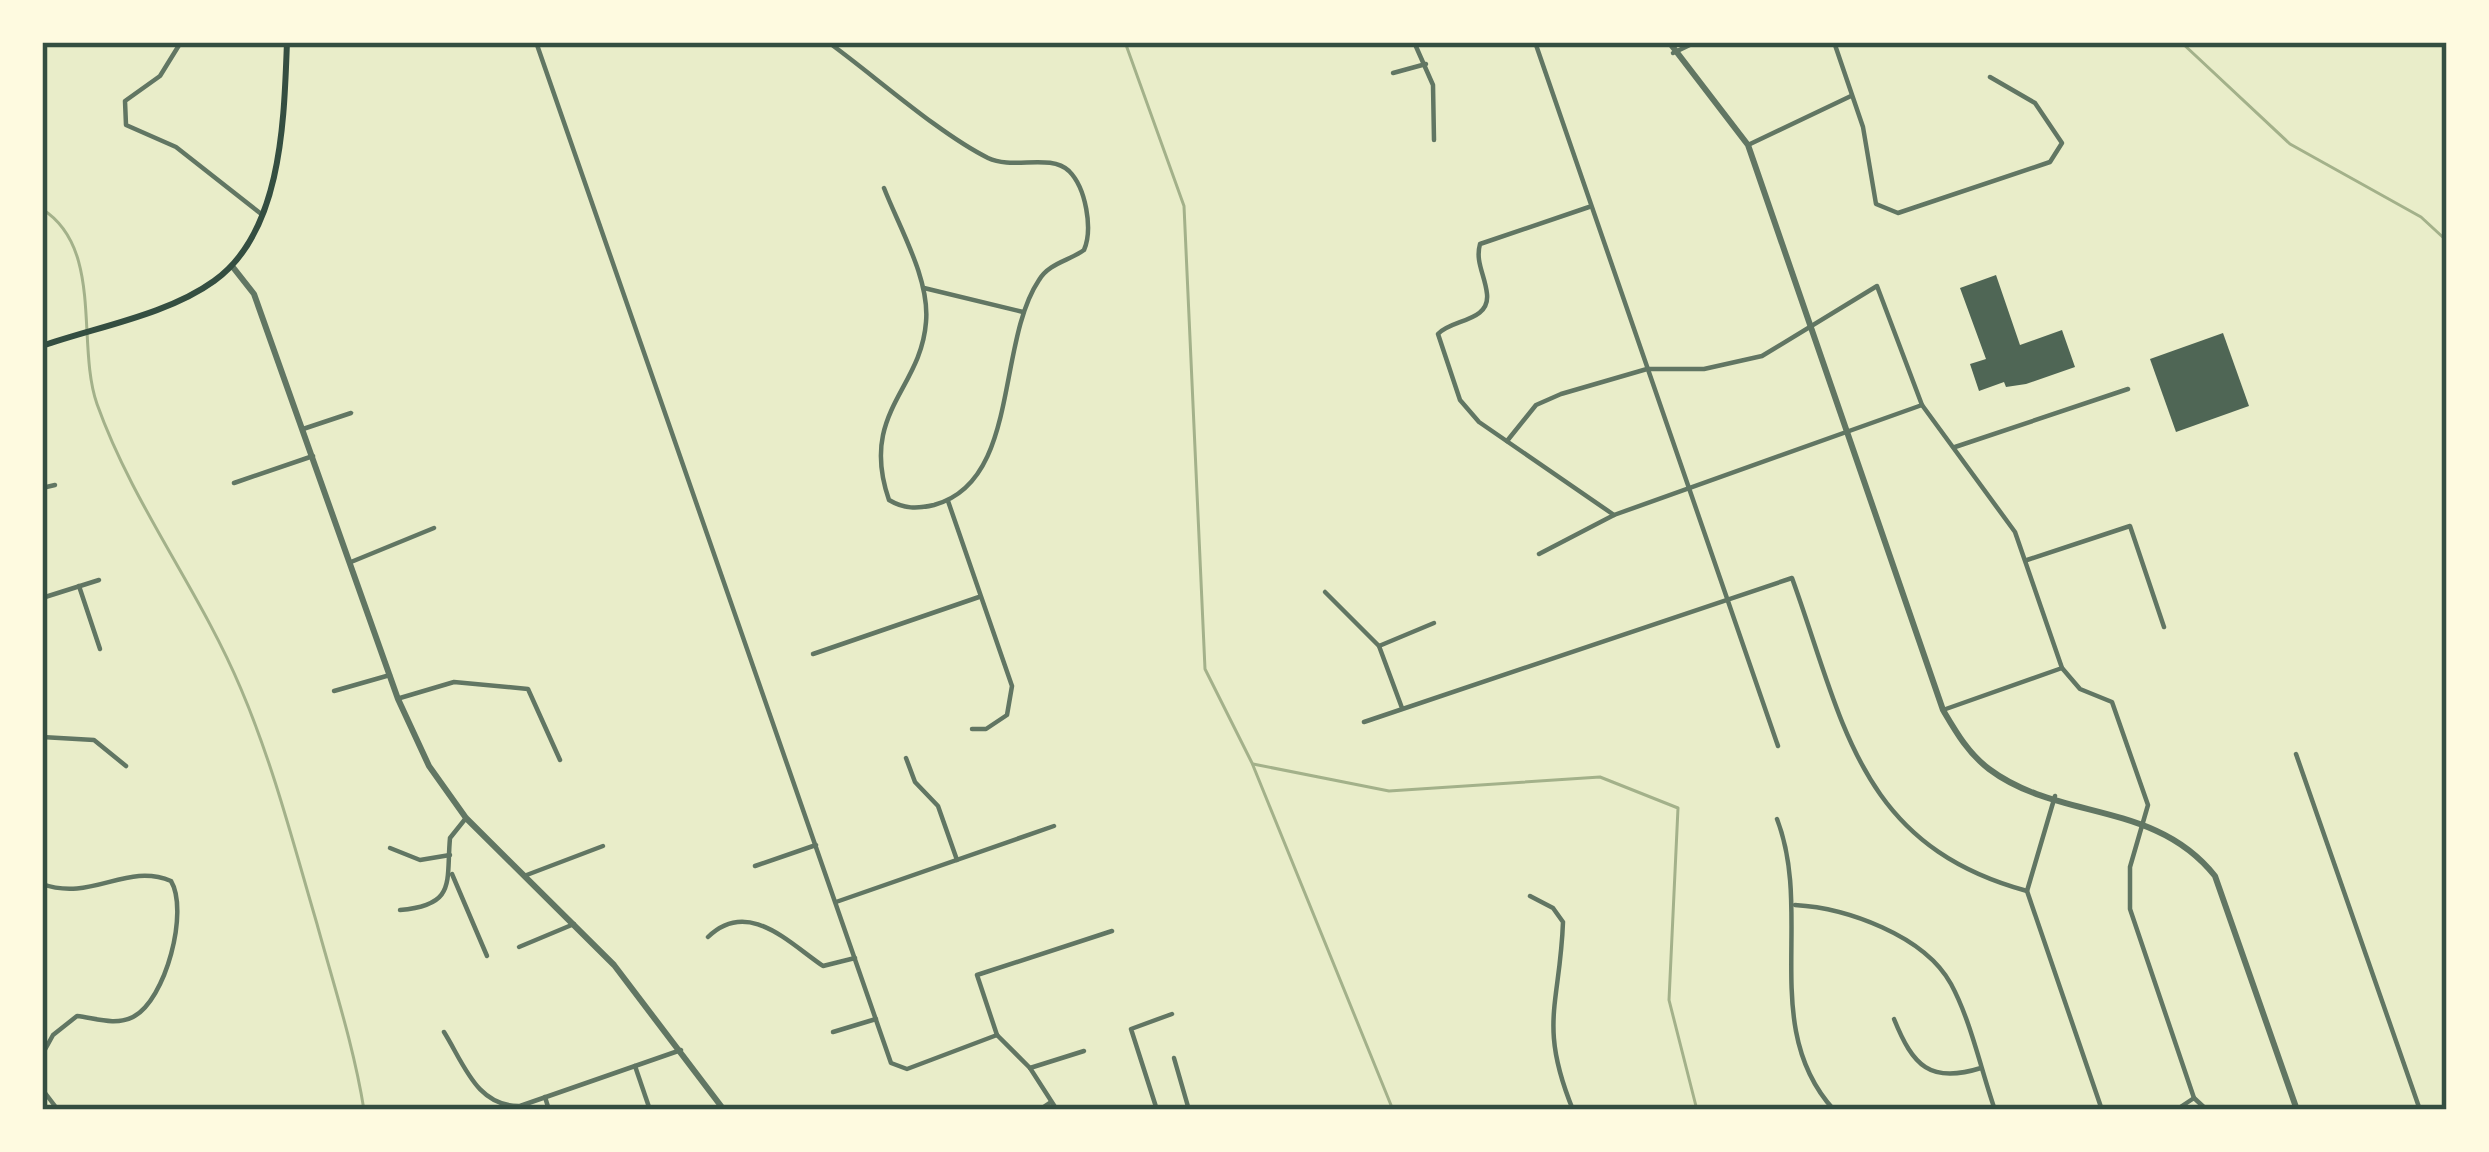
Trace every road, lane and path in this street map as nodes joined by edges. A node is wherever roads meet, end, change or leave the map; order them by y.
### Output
1 (181, 42) edge
2 (287, 42) edge
3 (536, 42) edge
4 (828, 42) edge
5 (1414, 42) edge
6 (1535, 42) edge
7 (1669, 42) edge
8 (1696, 42) edge
9 (1834, 42) edge
10 (1673, 53) junction
11 (1426, 64) junction
12 (1393, 74) dead end
13 (1990, 77) dead end
14 (1852, 96) junction
15 (1434, 140) dead end
16 (1748, 146) junction
17 (884, 188) dead end
18 (1589, 207) junction
19 (261, 213) junction
20 (232, 266) junction
21 (921, 287) junction
22 (1023, 312) junction
23 (1811, 323) junction
24 (42, 346) edge
25 (1647, 369) junction
26 (2128, 389) dead end
27 (1922, 405) junction
28 (351, 412) dead end
29 (303, 429) junction
30 (1848, 430) junction
31 (1508, 441) junction
32 (1955, 447) junction
33 (313, 456) junction
34 (234, 483) dead end
35 (55, 485) dead end
36 (42, 488) edge
37 (1689, 488) junction
38 (948, 501) junction
39 (1614, 515) junction
40 (434, 527) dead end
41 (1539, 554) dead end
42 (2027, 560) junction
43 (351, 562) junction
44 (99, 580) dead end
45 (79, 586) junction
46 (1325, 592) dead end
47 (979, 597) junction
48 (42, 598) edge
49 (1727, 598) junction
50 (1434, 623) dead end
51 (2164, 627) dead end
52 (1379, 646) junction
53 (100, 649) dead end
54 (814, 654) dead end
55 (2062, 668) junction
56 (390, 675) junction
57 (334, 691) dead end
58 (398, 699) junction
59 (1402, 708) junction
60 (1943, 710) junction
61 (1364, 722) dead end
62 (972, 729) dead end
63 (42, 737) edge
64 (1778, 746) dead end
65 (2296, 754) dead end
66 (906, 758) dead end
67 (560, 760) dead end
68 (126, 766) dead end
69 (2056, 796) junction
70 (466, 818) junction
71 (1777, 819) dead end
72 (2145, 824) junction
73 (1054, 826) dead end
74 (816, 845) junction
75 (603, 846) dead end
76 (390, 848) dead end
77 (450, 855) junction
78 (957, 860) junction
79 (755, 866) dead end
80 (452, 874) junction
81 (524, 876) junction
82 (42, 884) edge
83 (2027, 891) junction
84 (1530, 896) dead end
85 (836, 902) junction
86 (1795, 905) junction
87 (400, 910) dead end
88 (574, 924) junction
89 (1112, 931) dead end
90 (708, 938) dead end
91 (519, 947) dead end
92 (487, 956) dead end
93 (855, 958) junction
94 (1172, 1014) dead end
95 (875, 1018) junction
96 (1894, 1019) dead end
97 (444, 1032) dead end
98 (832, 1032) dead end
99 (998, 1035) junction
100 (681, 1050) junction
101 (1084, 1051) dead end
102 (42, 1055) edge
103 (1174, 1058) dead end
104 (635, 1066) junction
105 (1030, 1068) junction
106 (1981, 1068) junction
107 (42, 1089) edge
108 (545, 1097) junction
109 (2194, 1098) junction
110 (1051, 1102) junction
111 (503, 1108) edge
112 (58, 1110) edge
113 (549, 1110) edge
114 (650, 1110) edge
115 (724, 1110) edge
116 (1039, 1110) edge
117 (1057, 1110) edge
118 (1157, 1110) edge
119 (1190, 1110) edge
120 (1573, 1110) edge
121 (1834, 1110) edge
122 (1995, 1110) edge
123 (2102, 1110) edge
124 (2176, 1110) edge
125 (2207, 1110) edge
126 (2297, 1110) edge
127 (2420, 1110) edge

1 - 19 street
2 - 19 main road
3 - 74 street
4 - 22 street
5 - 11 street
6 - 18 street
7 - 10 street
8 - 10 street
9 - 14 street
10 - 16 street
11 - 12 street
11 - 15 street
13 - 14 street
14 - 16 street
16 - 23 street
17 - 21 street
18 - 25 street
18 - 31 street
19 - 20 main road
20 - 24 main road
20 - 29 street
21 - 22 street
21 - 38 street
22 - 38 street
23 - 25 street
23 - 27 street
23 - 30 street
25 - 31 street
25 - 37 street
26 - 32 street
27 - 30 street
27 - 32 street
28 - 29 street
29 - 33 street
30 - 37 street
30 - 60 street
31 - 39 street
32 - 42 street
33 - 34 street
33 - 43 street
35 - 36 street
37 - 39 street
37 - 49 street
38 - 47 street
39 - 41 street
40 - 43 street
42 - 51 street
42 - 55 street
43 - 56 street
44 - 45 street
45 - 48 street
45 - 53 street
46 - 52 street
47 - 54 street
47 - 62 street
49 - 59 street
49 - 64 street
49 - 83 street
50 - 52 street
52 - 59 street
55 - 60 street
55 - 72 street
56 - 57 street
56 - 58 street
58 - 67 street
58 - 70 street
59 - 61 street
60 - 69 street
63 - 68 street
65 - 127 street
66 - 78 street
69 - 72 street
69 - 83 street
70 - 77 street
70 - 81 street
71 - 86 street
72 - 109 street
72 - 126 street
73 - 78 street
74 - 79 street
74 - 85 street
75 - 81 street
76 - 77 street
77 - 80 street
78 - 85 street
80 - 87 street
80 - 92 street
81 - 88 street
82 - 102 street
83 - 123 street
84 - 120 street
85 - 93 street
86 - 106 street
86 - 121 street
88 - 91 street
88 - 100 street
89 - 99 street
90 - 93 street
93 - 95 street
94 - 118 street
95 - 98 street
95 - 99 street
96 - 106 street
97 - 111 street
99 - 105 street
100 - 104 street
100 - 115 street
101 - 105 street
103 - 119 street
104 - 108 street
104 - 114 street
105 - 110 street
106 - 122 street
107 - 112 street
108 - 111 street
108 - 113 street
109 - 124 street
109 - 125 street
110 - 116 street
110 - 117 street

